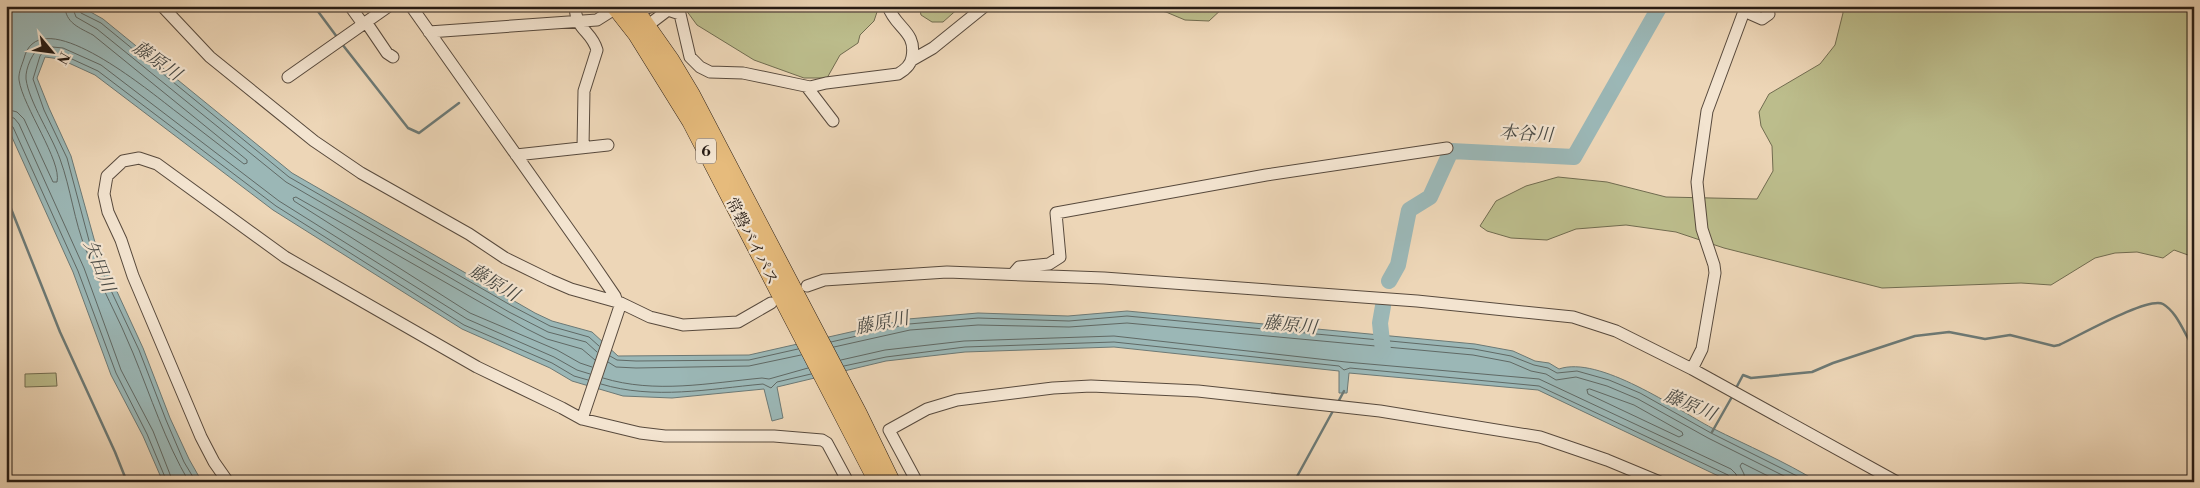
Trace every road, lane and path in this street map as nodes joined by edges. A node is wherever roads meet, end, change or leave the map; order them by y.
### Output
1 (162, 6) edge
2 (350, 6) edge
3 (389, 6) edge
4 (411, 6) edge
5 (575, 6) edge
6 (888, 6) edge
7 (985, 6) edge
8 (630, 7) edge
9 (1745, 9) edge
10 (677, 10) edge
11 (1769, 14) dead end
12 (577, 22) junction
13 (364, 23) junction
14 (647, 26) junction
15 (429, 32) junction
16 (393, 57) dead end
17 (912, 60) junction
18 (288, 77) dead end
19 (807, 87) junction
20 (833, 121) dead end
21 (608, 145) dead end
22 (583, 147) junction
23 (1447, 148) dead end
24 (516, 155) junction
25 (1013, 274) junction
26 (790, 299) junction
27 (619, 302) junction
28 (1692, 369) junction
29 (851, 415) junction
30 (582, 419) junction
31 (228, 482) edge
32 (848, 482) edge
33 (878, 482) edge
34 (891, 482) edge
35 (917, 482) edge
36 (1660, 482) edge
37 (1897, 482) edge

1 - 27 street
2 - 13 street
3 - 13 street
4 - 15 street
5 - 12 street
6 - 17 street
7 - 17 street
8 - 12 street
8 - 14 highway, 常磐バイパス / 6
8 - 26 highway, 常磐バイパス / 6
9 - 11 street
9 - 28 street
10 - 14 street
10 - 19 street
12 - 15 street
12 - 22 street
13 - 16 street
13 - 18 street
14 - 26 highway, 常磐バイパス / 6
15 - 24 street
17 - 19 street
19 - 20 street
21 - 22 street
22 - 24 street
23 - 25 street
24 - 27 street
25 - 26 street
25 - 28 street
26 - 27 street
26 - 29 highway, 常磐バイパス / 6
27 - 30 street
28 - 37 street
29 - 33 highway, 常磐バイパス / 6
29 - 34 highway, 常磐バイパス / 6
30 - 31 street
30 - 32 street
35 - 36 street

